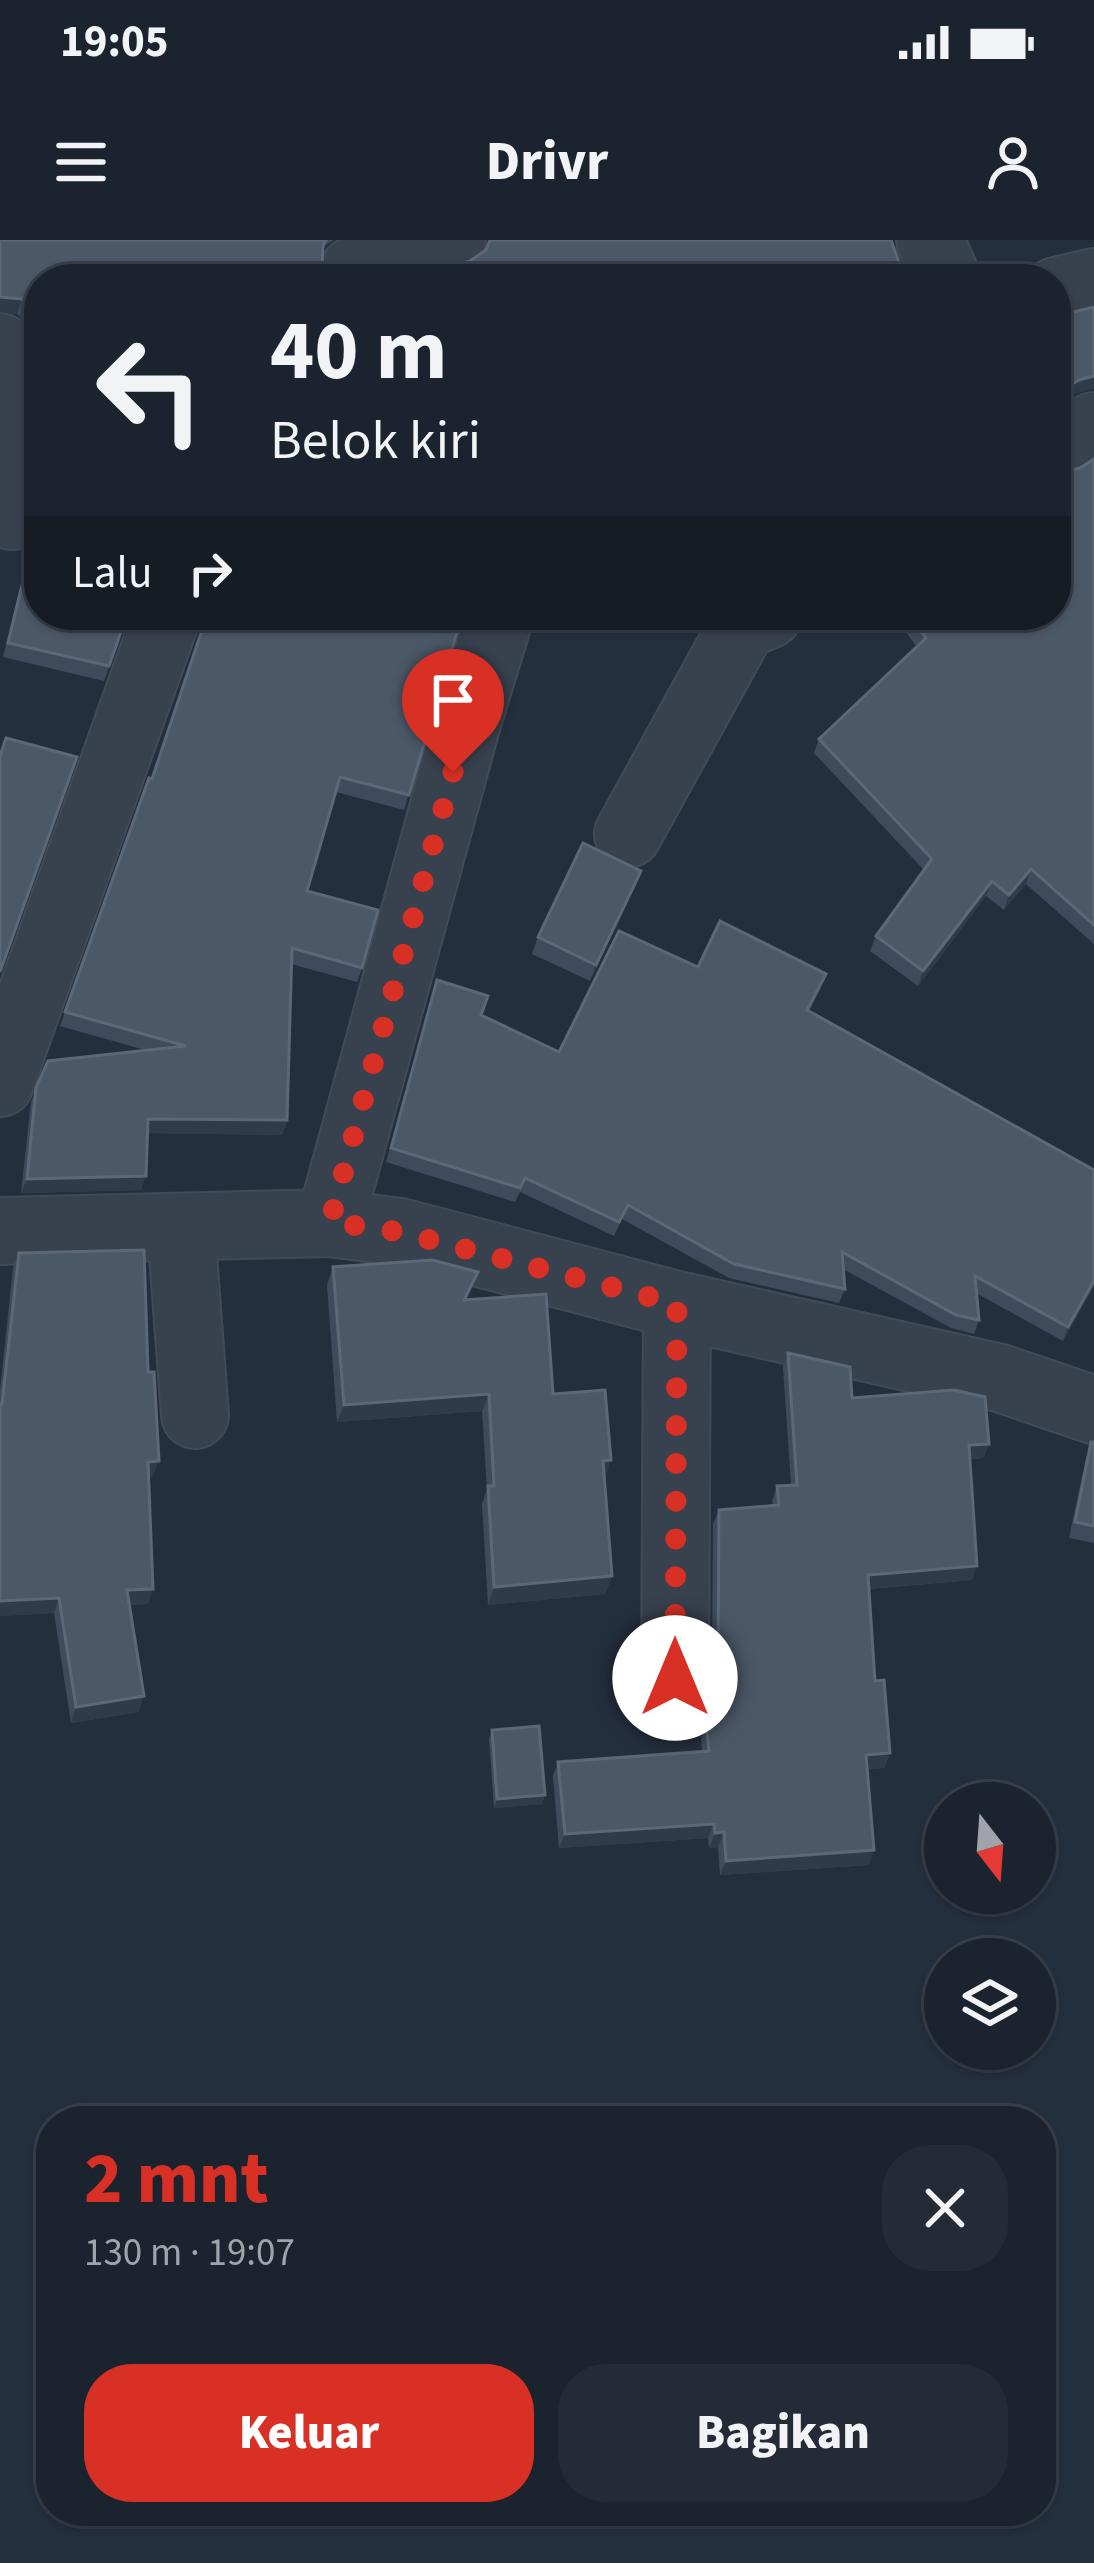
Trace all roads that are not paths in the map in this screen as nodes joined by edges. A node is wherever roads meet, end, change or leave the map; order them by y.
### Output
1 (452, 240) edge
2 (353, 264) edge
3 (0, 346) edge
4 (24, 393) edge
5 (24, 473) edge
6 (17, 529) edge
7 (162, 630) edge
8 (495, 630) edge
9 (738, 630) edge
10 (628, 834) dead end
11 (0, 1083) edge
12 (330, 1222) junction
13 (181, 1228) junction
14 (0, 1231) edge
15 (677, 1304) junction
16 (1092, 1407) edge
17 (196, 1415) dead end
18 (675, 1678) dead end

1 - 2 street
3 - 4 street
5 - 6 street
7 - 11 street
8 - 12 street
9 - 10 street
12 - 13 street
12 - 15 street
13 - 14 street
13 - 17 street
15 - 16 street
15 - 18 street

